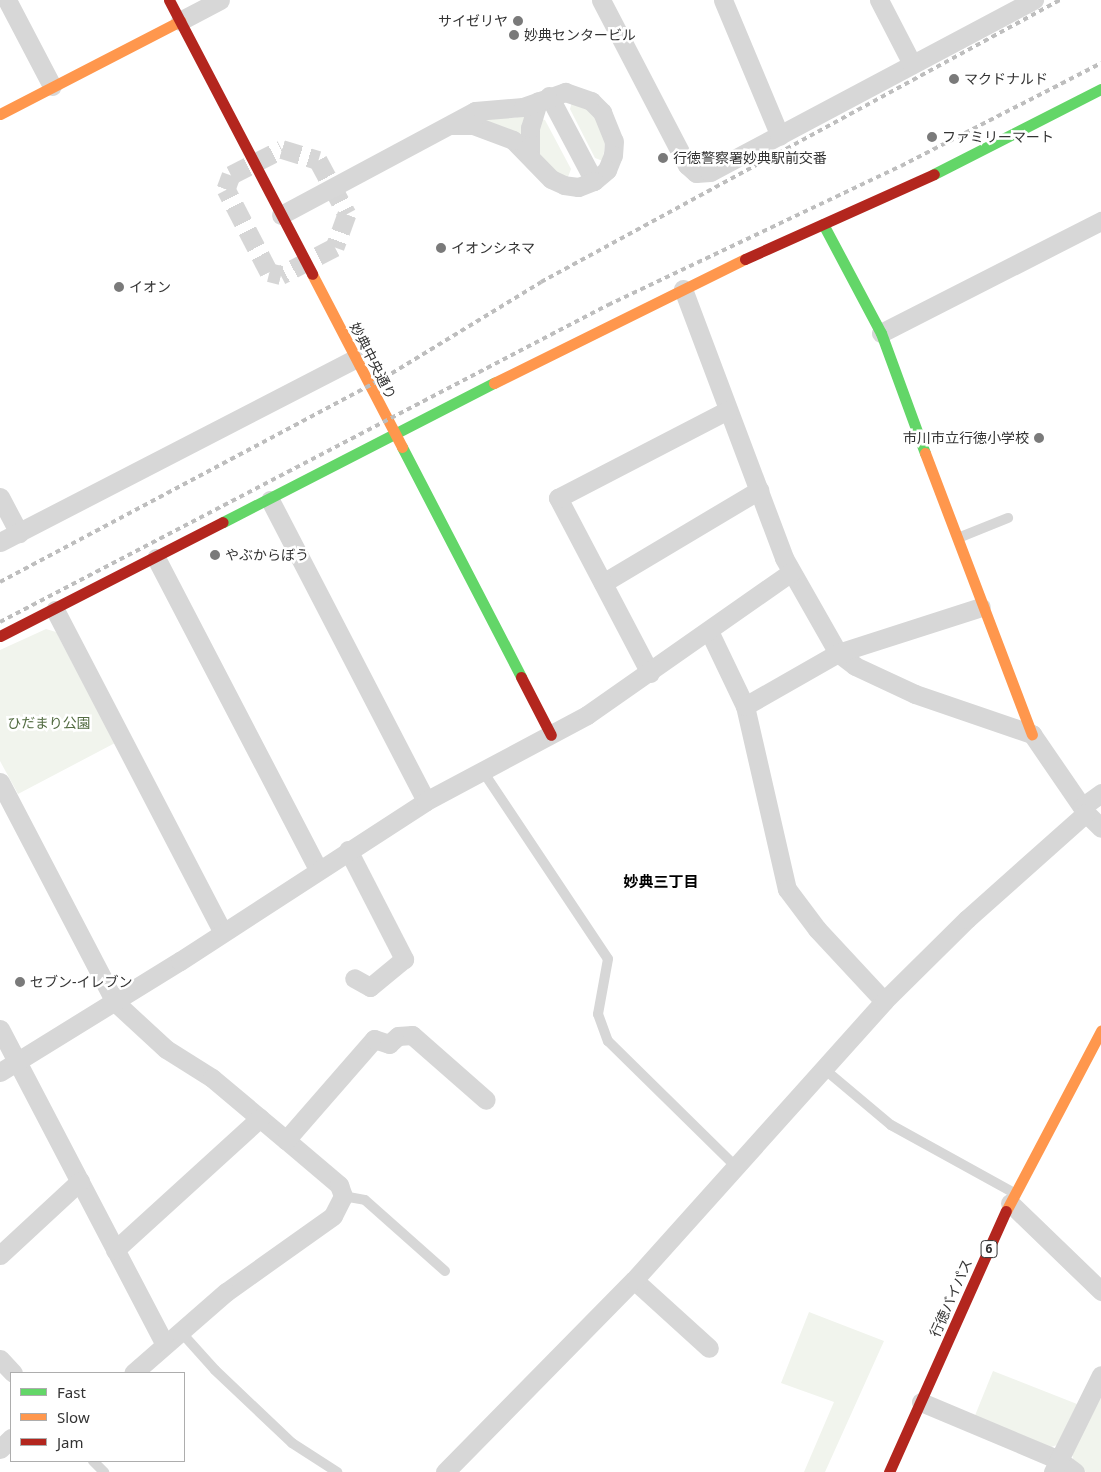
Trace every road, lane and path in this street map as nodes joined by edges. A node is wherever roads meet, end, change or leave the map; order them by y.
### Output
1 (7, 0) edge
2 (169, 0) edge
3 (220, 0) edge
4 (600, 0) edge
5 (723, 0) edge
6 (879, 0) edge
7 (1029, 1) edge
8 (180, 21) junction
9 (912, 64) junction
10 (52, 86) junction
11 (1101, 90) edge
12 (544, 99) junction
13 (0, 114) edge
14 (451, 125) junction
15 (780, 136) junction
16 (530, 155) junction
17 (594, 181) junction
18 (281, 215) junction
19 (1101, 221) edge
20 (823, 224) junction
21 (683, 289) junction
22 (881, 333) junction
23 (355, 359) junction
24 (728, 410) junction
25 (394, 435) junction
26 (759, 490) junction
27 (0, 497) edge
28 (270, 500) junction
29 (1008, 518) dead end
30 (18, 533) junction
31 (957, 539) junction
32 (0, 542) edge
33 (156, 558) junction
34 (791, 572) junction
35 (603, 583) junction
36 (982, 607) junction
37 (55, 610) junction
38 (709, 631) junction
39 (0, 636) edge
40 (838, 653) junction
41 (650, 673) junction
42 (745, 706) junction
43 (1032, 734) junction
44 (551, 736) junction
45 (482, 770) junction
46 (0, 782) edge
47 (1101, 793) edge
48 (426, 801) junction
49 (1084, 810) junction
50 (1101, 828) edge
51 (348, 850) junction
52 (318, 869) junction
53 (222, 931) junction
54 (354, 978) dead end
55 (884, 1001) junction
56 (115, 1002) junction
57 (0, 1029) edge
58 (1101, 1031) edge
59 (18, 1062) junction
60 (823, 1068) junction
61 (0, 1072) edge
62 (486, 1100) dead end
63 (260, 1118) junction
64 (286, 1140) junction
65 (735, 1166) junction
66 (80, 1181) junction
67 (343, 1196) junction
68 (1012, 1198) junction
69 (115, 1250) junction
70 (0, 1255) edge
71 (445, 1270) dead end
72 (634, 1280) junction
73 (1101, 1291) edge
74 (180, 1331) junction
75 (165, 1344) junction
76 (709, 1348) dead end
77 (0, 1359) edge
78 (12, 1372) edge
79 (134, 1372) edge
80 (1101, 1376) edge
81 (921, 1402) junction
82 (10, 1439) edge
83 (0, 1449) edge
84 (94, 1462) edge
85 (1056, 1466) edge
86 (104, 1472) edge
87 (337, 1472) edge
88 (445, 1472) edge
89 (889, 1472) edge
90 (1075, 1472) edge

1 - 10 street
2 - 8 street, 妙典中央通り
3 - 8 street
4 - 15 street
5 - 15 street
6 - 9 street
7 - 9 street
8 - 10 street
8 - 18 street, 妙典中央通り
9 - 15 street
10 - 13 street
11 - 20 street
12 - 14 street
12 - 16 street
12 - 17 street
12 - 17 street
14 - 16 street
14 - 18 street
16 - 17 street
18 - 23 street, 妙典中央通り
19 - 22 street
20 - 21 street
20 - 22 street
21 - 24 street
21 - 25 street
22 - 31 street
23 - 25 street, 妙典中央通り
23 - 30 street
24 - 26 street
24 - 35 street
25 - 28 street
25 - 44 street, 妙典中央通り
26 - 34 street
26 - 35 street
27 - 30 street
28 - 33 street
28 - 48 street
29 - 31 lane
30 - 32 street
31 - 36 street
33 - 37 street
33 - 52 street
34 - 38 street
34 - 40 street
35 - 41 street
36 - 40 street
36 - 43 street
37 - 39 street
37 - 53 street
38 - 41 street
38 - 42 street
40 - 42 street
40 - 43 street
41 - 44 street
42 - 55 street
43 - 49 street
44 - 45 street
45 - 48 street
45 - 65 lane
46 - 56 street
47 - 49 street
48 - 51 street
49 - 50 street
49 - 55 street
51 - 52 street
51 - 54 street
52 - 53 street
53 - 56 street
55 - 60 street
56 - 59 street
56 - 63 street
57 - 59 street
58 - 68 street, 行徳バイパス / 6
59 - 61 street
59 - 66 street
60 - 65 street
60 - 68 lane
62 - 64 street
63 - 64 street
63 - 69 street
64 - 67 street
65 - 72 street
66 - 69 street
66 - 70 street
67 - 71 lane
67 - 74 street
68 - 73 street
68 - 81 street, 行徳バイパス / 6
69 - 75 street
72 - 76 street
72 - 88 street
74 - 75 street
74 - 87 lane
75 - 79 street
77 - 78 street
80 - 85 street
81 - 85 street
81 - 89 street, 行徳バイパス / 6
82 - 83 street
84 - 86 lane
85 - 90 street

